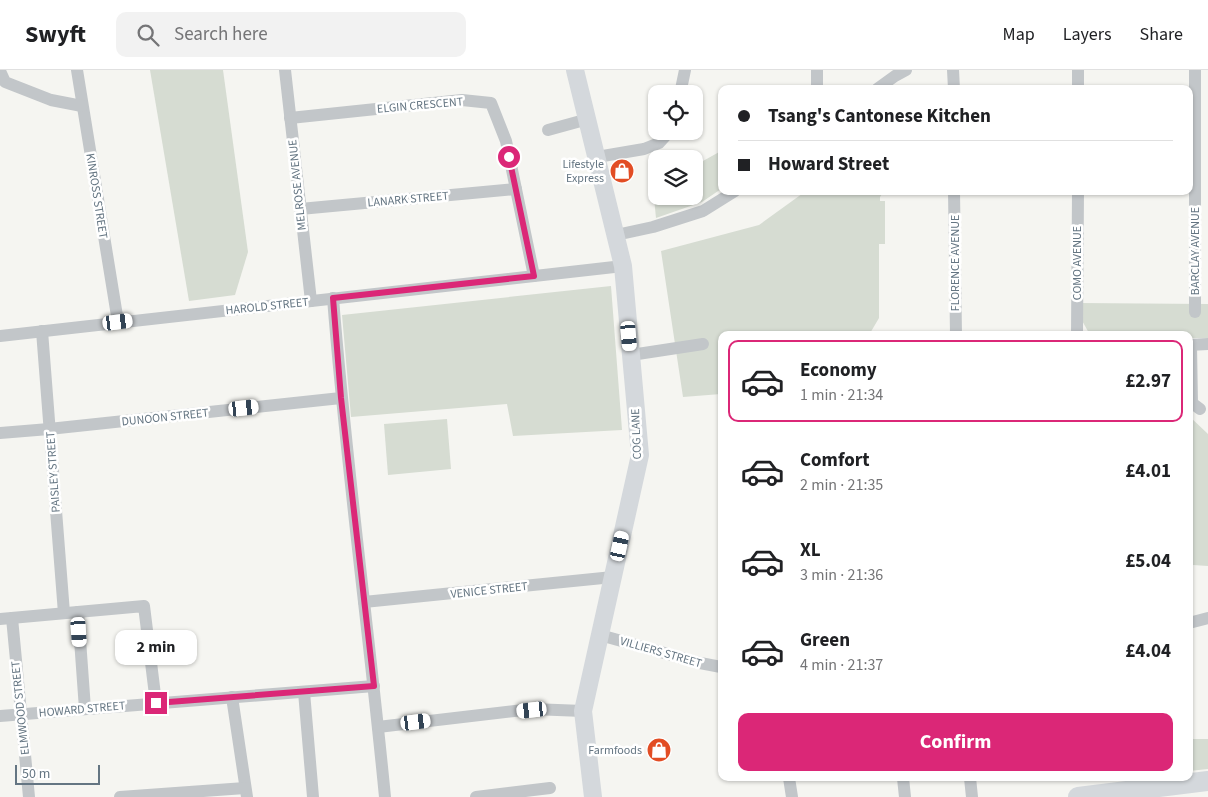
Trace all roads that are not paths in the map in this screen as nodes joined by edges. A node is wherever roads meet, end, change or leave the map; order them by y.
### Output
1 (77, 70) edge
2 (285, 70) edge
3 (575, 70) edge
4 (685, 70) edge
5 (817, 70) edge
6 (906, 70) edge
7 (954, 70) edge
8 (1078, 70) edge
9 (1195, 70) edge
10 (0, 71) edge
11 (682, 85) edge
12 (817, 85) edge
13 (883, 85) edge
14 (954, 85) edge
15 (1078, 85) edge
16 (82, 106) junction
17 (290, 118) junction
18 (588, 119) junction
19 (548, 130) dead end
20 (662, 140) edge
21 (597, 158) junction
22 (516, 189) junction
23 (729, 195) edge
24 (954, 195) edge
25 (1078, 195) edge
26 (300, 209) junction
27 (616, 235) junction
28 (623, 266) junction
29 (534, 276) junction
30 (333, 298) junction
31 (311, 301) junction
32 (1195, 312) dead end
33 (118, 322) junction
34 (42, 331) junction
35 (956, 331) edge
36 (1077, 331) edge
37 (0, 336) edge
38 (703, 344) dead end
39 (1208, 344) edge
40 (1193, 345) edge
41 (631, 355) junction
42 (341, 398) junction
43 (1193, 403) edge
44 (1200, 409) dead end
45 (49, 429) junction
46 (0, 433) edge
47 (613, 577) junction
48 (364, 602) junction
49 (78, 612) junction
50 (64, 613) junction
51 (1208, 618) edge
52 (6, 619) edge
53 (1193, 623) edge
54 (600, 635) junction
55 (718, 666) edge
56 (374, 686) junction
57 (304, 692) junction
58 (232, 697) junction
59 (156, 703) junction
60 (85, 709) junction
61 (582, 711) junction
62 (20, 714) junction
63 (0, 716) edge
64 (378, 727) junction
65 (789, 781) edge
66 (903, 781) edge
67 (970, 781) edge
68 (1208, 781) edge
69 (550, 788) dead end
70 (246, 792) edge
71 (29, 797) edge
72 (120, 797) edge
73 (313, 797) edge
74 (384, 797) edge
75 (476, 797) edge
76 (593, 797) edge
77 (792, 797) edge
78 (905, 797) edge
79 (972, 797) edge
80 (1078, 797) edge

1 - 16 street, KINROSS STREET
2 - 17 street, MELROSE AVENUE
3 - 18 street, COG LANE
4 - 11 street
5 - 12 street
6 - 13 street
7 - 14 street
8 - 15 street
9 - 32 street, BARCLAY AVENUE
10 - 16 street
16 - 33 street, KINROSS STREET
17 - 22 street, ELGIN CRESCENT
17 - 26 street, MELROSE AVENUE
18 - 19 street
18 - 21 street, COG LANE
20 - 21 street
21 - 27 street, COG LANE
22 - 26 street, LANARK STREET
22 - 29 street, ELGIN CRESCENT
23 - 27 street
24 - 35 street, FLORENCE AVENUE
25 - 36 street, COMO AVENUE
26 - 31 street, MELROSE AVENUE
27 - 28 street, COG LANE
28 - 29 street, HAROLD STREET
28 - 41 street, COG LANE
29 - 30 street, HAROLD STREET
30 - 31 street, HAROLD STREET
30 - 42 street
31 - 33 street, HAROLD STREET
33 - 34 street, HAROLD STREET
34 - 37 street, HAROLD STREET
34 - 45 street, PAISLEY STREET
38 - 41 street
39 - 40 street
41 - 47 street, COG LANE
42 - 45 street, DUNOON STREET
42 - 48 street
43 - 44 street
45 - 46 street, DUNOON STREET
45 - 50 street, PAISLEY STREET
47 - 48 street, VENICE STREET
47 - 54 street, COG LANE
48 - 56 street
49 - 50 street
49 - 59 street
49 - 60 street
50 - 52 street
51 - 53 street
52 - 62 street, ELMWOOD STREET
54 - 55 street, VILLIERS STREET
54 - 61 street, COG LANE
56 - 57 street, HOWARD STREET
56 - 64 street
57 - 58 street, HOWARD STREET
57 - 73 street
58 - 59 street, HOWARD STREET
58 - 70 street
59 - 60 street, HOWARD STREET
60 - 62 street, HOWARD STREET
61 - 64 street
61 - 76 street, COG LANE
62 - 63 street, HOWARD STREET
62 - 71 street, ELMWOOD STREET
64 - 74 street
65 - 77 street
66 - 78 street
67 - 79 street
68 - 80 main road
69 - 75 street
70 - 72 street

